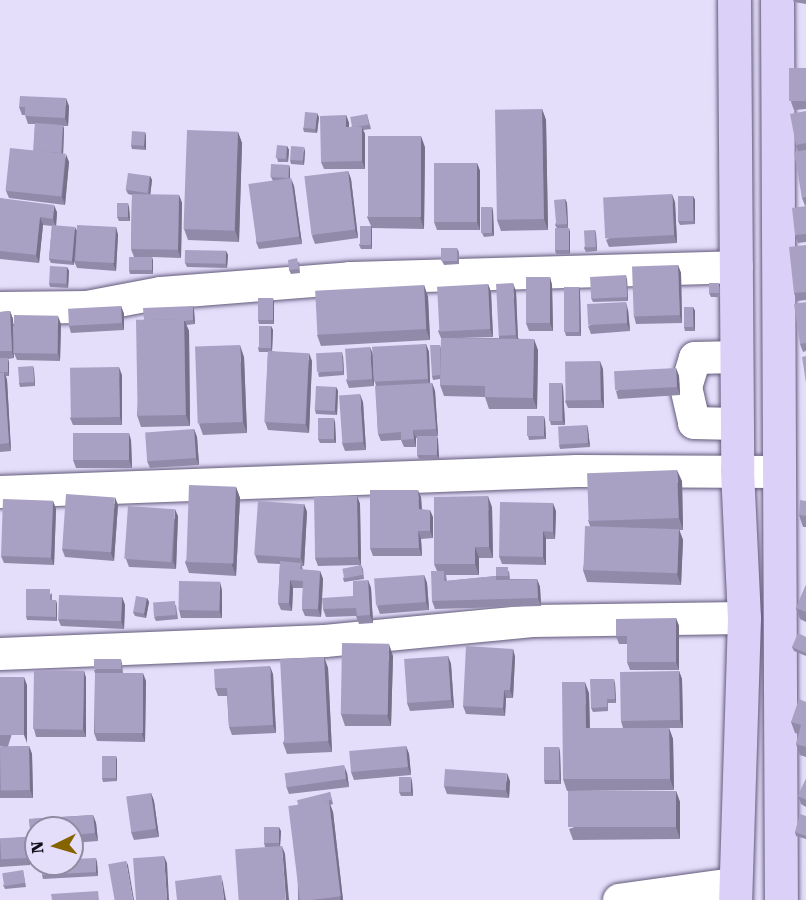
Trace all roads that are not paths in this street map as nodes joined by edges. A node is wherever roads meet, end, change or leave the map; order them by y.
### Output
1 (734, 0) edge
2 (777, 0) edge
3 (737, 267) junction
4 (0, 308) edge
5 (737, 357) junction
6 (737, 424) junction
7 (737, 470) junction
8 (779, 472) junction
9 (0, 492) edge
10 (744, 618) junction
11 (0, 654) edge
12 (735, 892) edge
13 (619, 900) edge
14 (781, 900) edge

1 - 3 main road
2 - 8 main road
3 - 4 street
3 - 5 main road
5 - 6 main road
5 - 6 street
6 - 7 main road
7 - 8 street
7 - 9 street
7 - 10 main road
8 - 14 main road
10 - 11 street
10 - 12 main road
12 - 13 street

